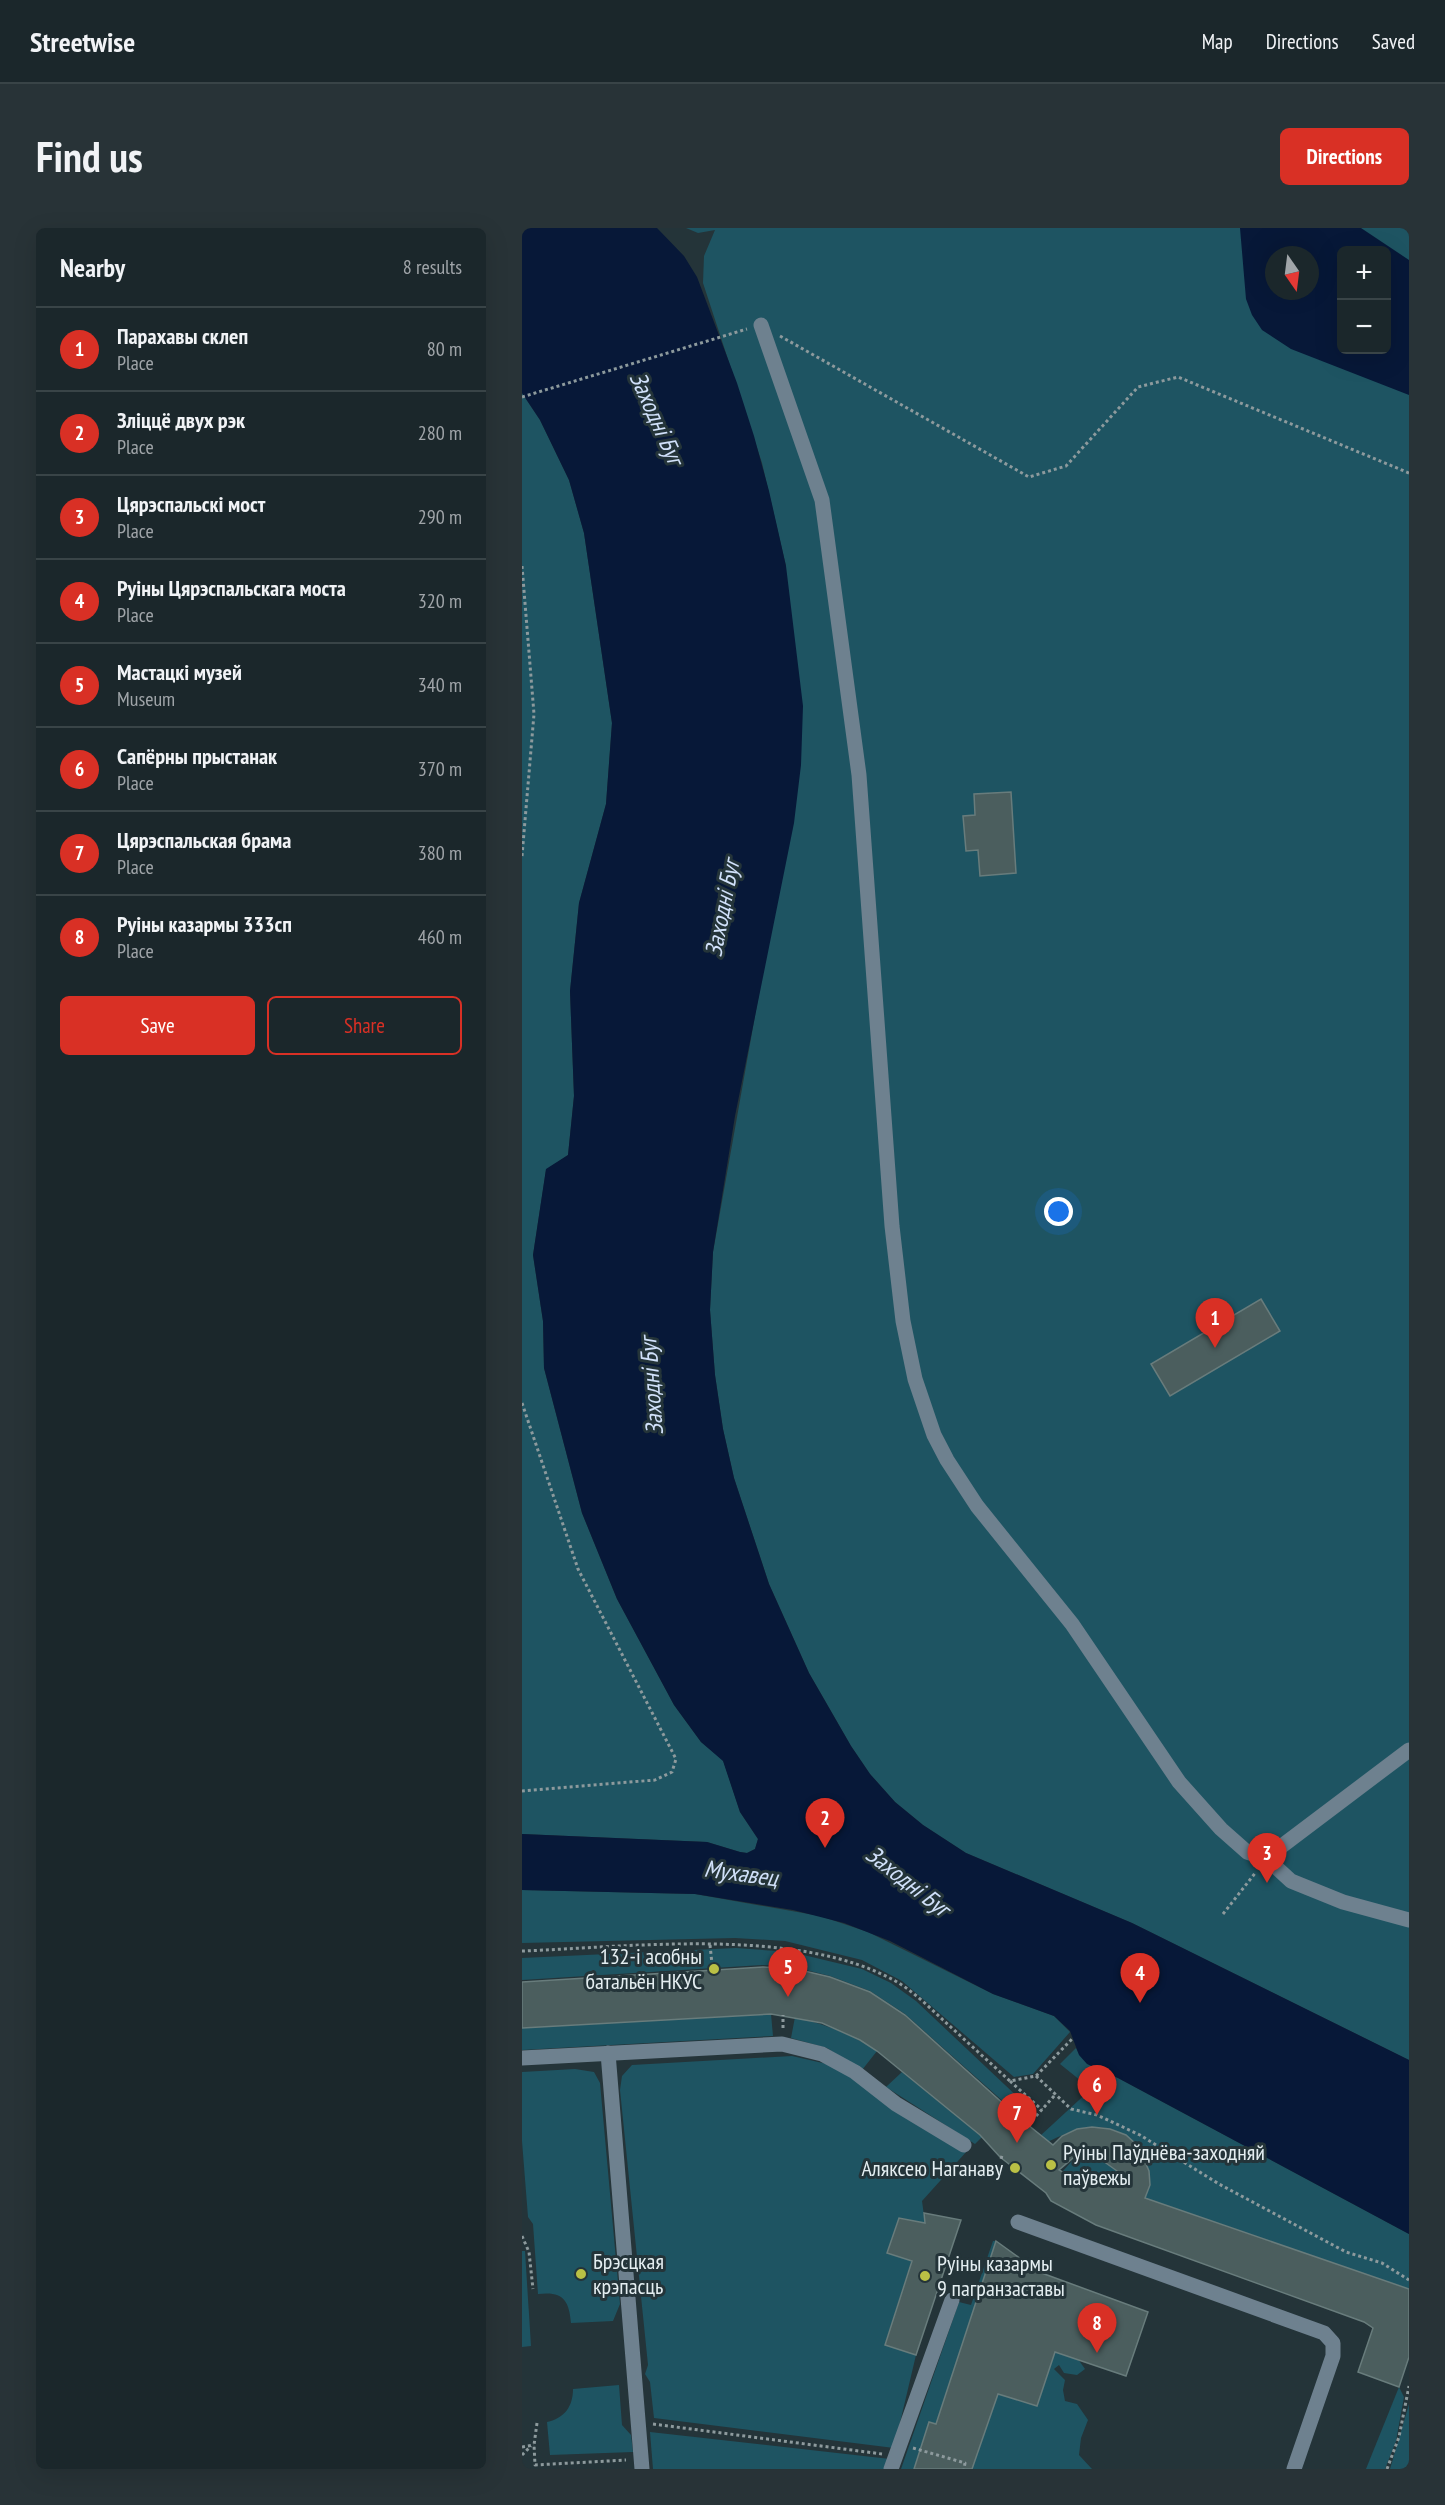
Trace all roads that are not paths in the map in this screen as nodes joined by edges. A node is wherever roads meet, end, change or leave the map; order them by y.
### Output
1 (761, 325) road end
2 (1409, 1750) edge
3 (1266, 1858) junction
4 (1409, 1920) edge
5 (608, 2053) junction
6 (522, 2058) edge
7 (964, 2145) dead end
8 (1018, 2223) dead end
9 (952, 2300) dead end
10 (893, 2462) edge
11 (642, 2464) edge
12 (1294, 2469) edge

1 - 3 lane
2 - 3 lane
3 - 4 lane
5 - 6 lane
5 - 7 lane
5 - 11 lane
8 - 12 lane
9 - 10 lane

